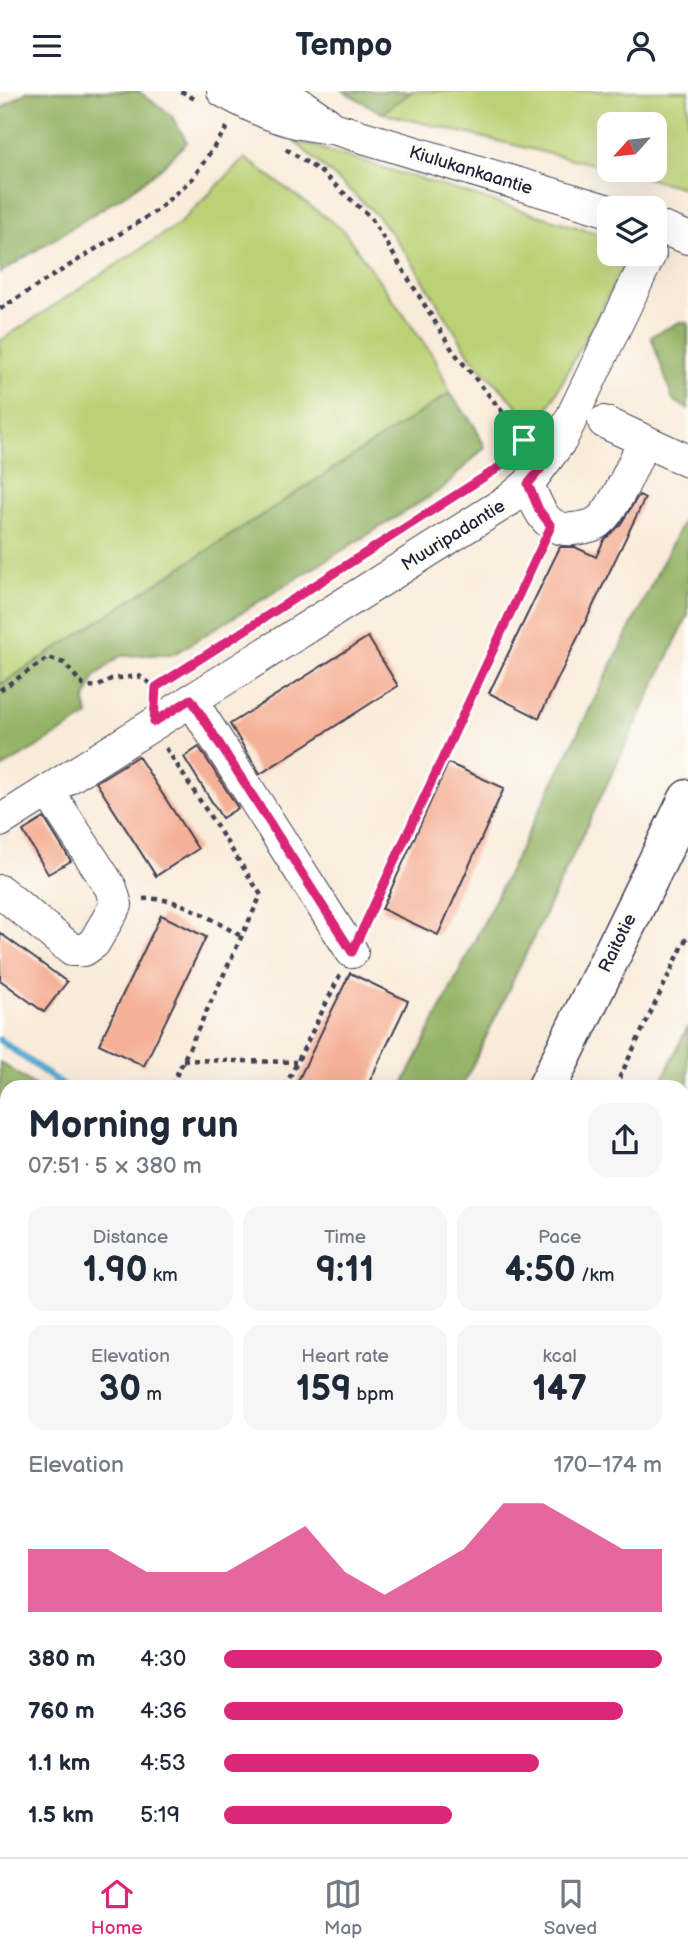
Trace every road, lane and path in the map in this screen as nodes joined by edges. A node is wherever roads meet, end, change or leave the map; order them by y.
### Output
1 (181, 91) edge
2 (276, 91) edge
3 (215, 103) edge
4 (333, 128) junction
5 (279, 145) dead end
6 (597, 207) edge
7 (648, 266) edge
8 (0, 309) edge
9 (604, 422) dead end
10 (644, 441) junction
11 (533, 461) junction
12 (688, 461) edge
13 (551, 526) junction
14 (167, 680) dead end
15 (185, 686) junction
16 (156, 687) junction
17 (0, 690) edge
18 (154, 722) junction
19 (48, 791) junction
20 (688, 799) edge
21 (0, 821) edge
22 (0, 891) edge
23 (116, 905) junction
24 (688, 935) edge
25 (242, 936) junction
26 (352, 952) junction
27 (183, 1060) junction
28 (296, 1062) junction
29 (174, 1080) edge
30 (288, 1080) edge
31 (550, 1080) edge
32 (618, 1080) edge

1 - 3 path
2 - 4 street, Kiulukankaantie
3 - 4 street, Kiulukankaantie
3 - 8 path
4 - 6 street, Kiulukankaantie
5 - 11 path
7 - 11 street, Muuripadantie
9 - 10 street
10 - 12 street
10 - 13 street
11 - 13 street
11 - 15 street, Muuripadantie
11 - 15 path
13 - 26 path
14 - 16 path
15 - 18 street, Muuripadantie
15 - 26 street
16 - 17 path
16 - 18 path
18 - 19 street, Muuripadantie
18 - 25 path
19 - 21 street, Muuripadantie
19 - 23 street
20 - 31 main road, Raitotie
22 - 23 street
23 - 25 path
24 - 32 path
25 - 27 path
26 - 28 path
27 - 28 path
27 - 29 path
28 - 30 path

